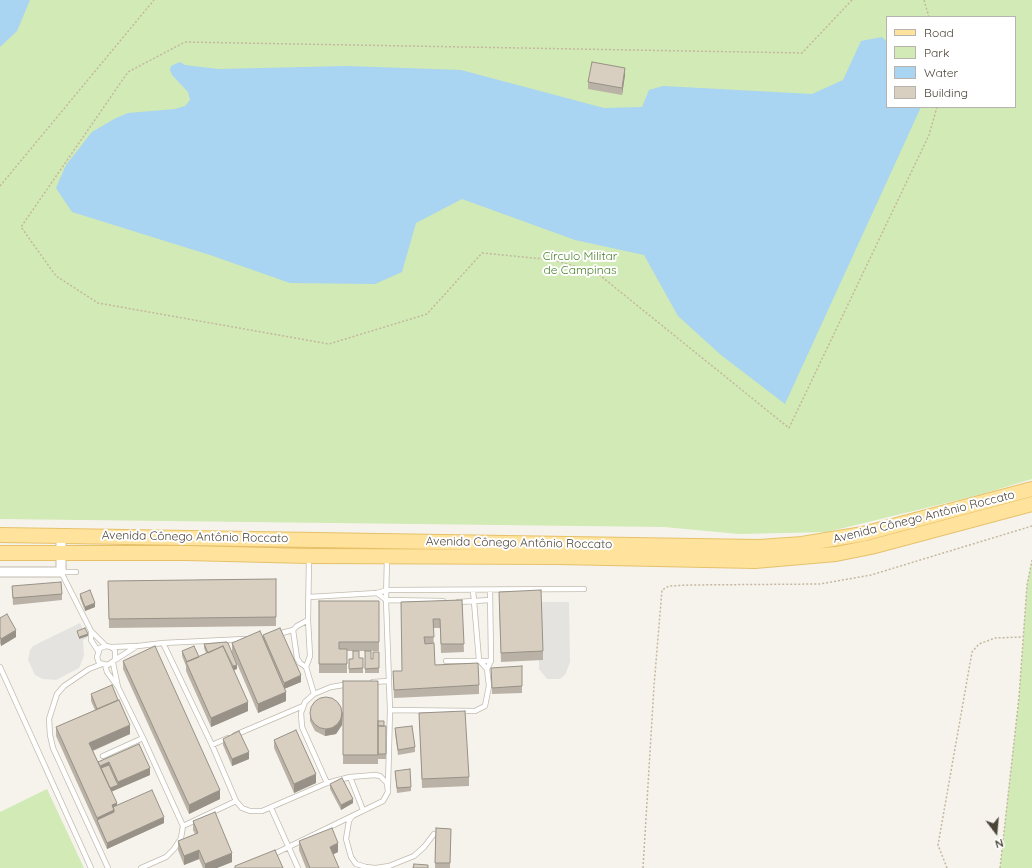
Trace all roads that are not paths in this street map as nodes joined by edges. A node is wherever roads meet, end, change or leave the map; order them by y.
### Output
1 (1032, 489) edge
2 (1032, 504) edge
3 (0, 535) edge
4 (61, 535) junction
5 (61, 552) junction
6 (0, 553) edge
7 (309, 556) junction
8 (388, 557) junction
9 (0, 572) edge
10 (61, 572) junction
11 (76, 572) dead end
12 (14, 573) junction
13 (0, 577) edge
14 (584, 589) dead end
15 (387, 590) junction
16 (473, 590) junction
17 (490, 590) junction
18 (376, 593) junction
19 (309, 597) junction
20 (386, 600) junction
21 (490, 600) junction
22 (446, 601) edge
23 (475, 601) junction
24 (453, 602) edge
25 (308, 620) junction
26 (293, 630) junction
27 (91, 631) junction
28 (276, 634) edge
29 (252, 638) edge
30 (163, 643) junction
31 (109, 646) junction
32 (138, 646) junction
33 (98, 651) junction
34 (96, 657) junction
35 (479, 660) junction
36 (114, 661) junction
37 (446, 661) dead end
38 (491, 661) junction
39 (103, 665) junction
40 (0, 667) edge
41 (306, 667) junction
42 (89, 669) junction
43 (487, 669) junction
44 (388, 681) junction
45 (368, 683) edge
46 (354, 684) edge
47 (118, 687) junction
48 (314, 694) junction
49 (303, 706) junction
50 (390, 710) junction
51 (143, 738) junction
52 (212, 745) junction
53 (103, 756) dead end
54 (350, 777) junction
55 (327, 783) junction
56 (388, 787) junction
57 (236, 801) junction
58 (271, 808) junction
59 (363, 810) junction
60 (353, 815) junction
61 (183, 826) junction
62 (434, 834) edge
63 (289, 847) junction
64 (264, 859) edge
65 (91, 868) edge
66 (108, 868) edge
67 (141, 868) edge
68 (298, 868) edge
69 (375, 868) edge

1 - 4 main road, Avenida Cônego Antônio Roccato
2 - 8 main road, Avenida Cônego Antônio Roccato
3 - 4 main road, Avenida Cônego Antônio Roccato
4 - 5 street
5 - 6 main road, Avenida Cônego Antônio Roccato
5 - 7 main road, Avenida Cônego Antônio Roccato
5 - 10 street
7 - 8 main road, Avenida Cônego Antônio Roccato
7 - 19 lane
8 - 15 lane
9 - 12 street
10 - 11 lane
10 - 12 street
10 - 27 lane
12 - 13 street
14 - 17 lane
15 - 16 lane
15 - 18 lane
15 - 20 lane
16 - 17 lane
16 - 23 lane
17 - 21 lane
18 - 19 lane
18 - 20 lane
19 - 25 lane
20 - 22 lane
20 - 44 lane
21 - 23 lane
21 - 38 lane
23 - 24 lane
23 - 35 lane
25 - 26 lane
25 - 41 lane
26 - 28 lane
26 - 41 lane
27 - 31 lane
27 - 33 lane
29 - 30 lane
30 - 32 lane
30 - 52 lane
31 - 32 lane
31 - 33 lane
31 - 36 lane
32 - 36 lane
33 - 34 lane
34 - 39 lane
34 - 42 lane
35 - 37 lane
35 - 38 lane
35 - 43 lane
36 - 39 lane
36 - 47 lane
38 - 43 lane
39 - 42 lane
39 - 47 lane
40 - 65 lane
41 - 48 lane
42 - 66 lane
43 - 50 lane
44 - 45 lane
44 - 50 lane
46 - 48 lane
47 - 51 lane
48 - 49 lane
49 - 52 lane
49 - 55 lane
50 - 56 lane
51 - 53 lane
51 - 61 lane
52 - 57 lane
54 - 55 lane
54 - 56 lane
54 - 59 lane
55 - 58 lane
56 - 59 lane
57 - 58 lane
57 - 61 lane
58 - 63 lane
59 - 60 lane
60 - 63 lane
60 - 69 lane
61 - 67 lane
62 - 69 lane
63 - 64 lane
63 - 68 lane

